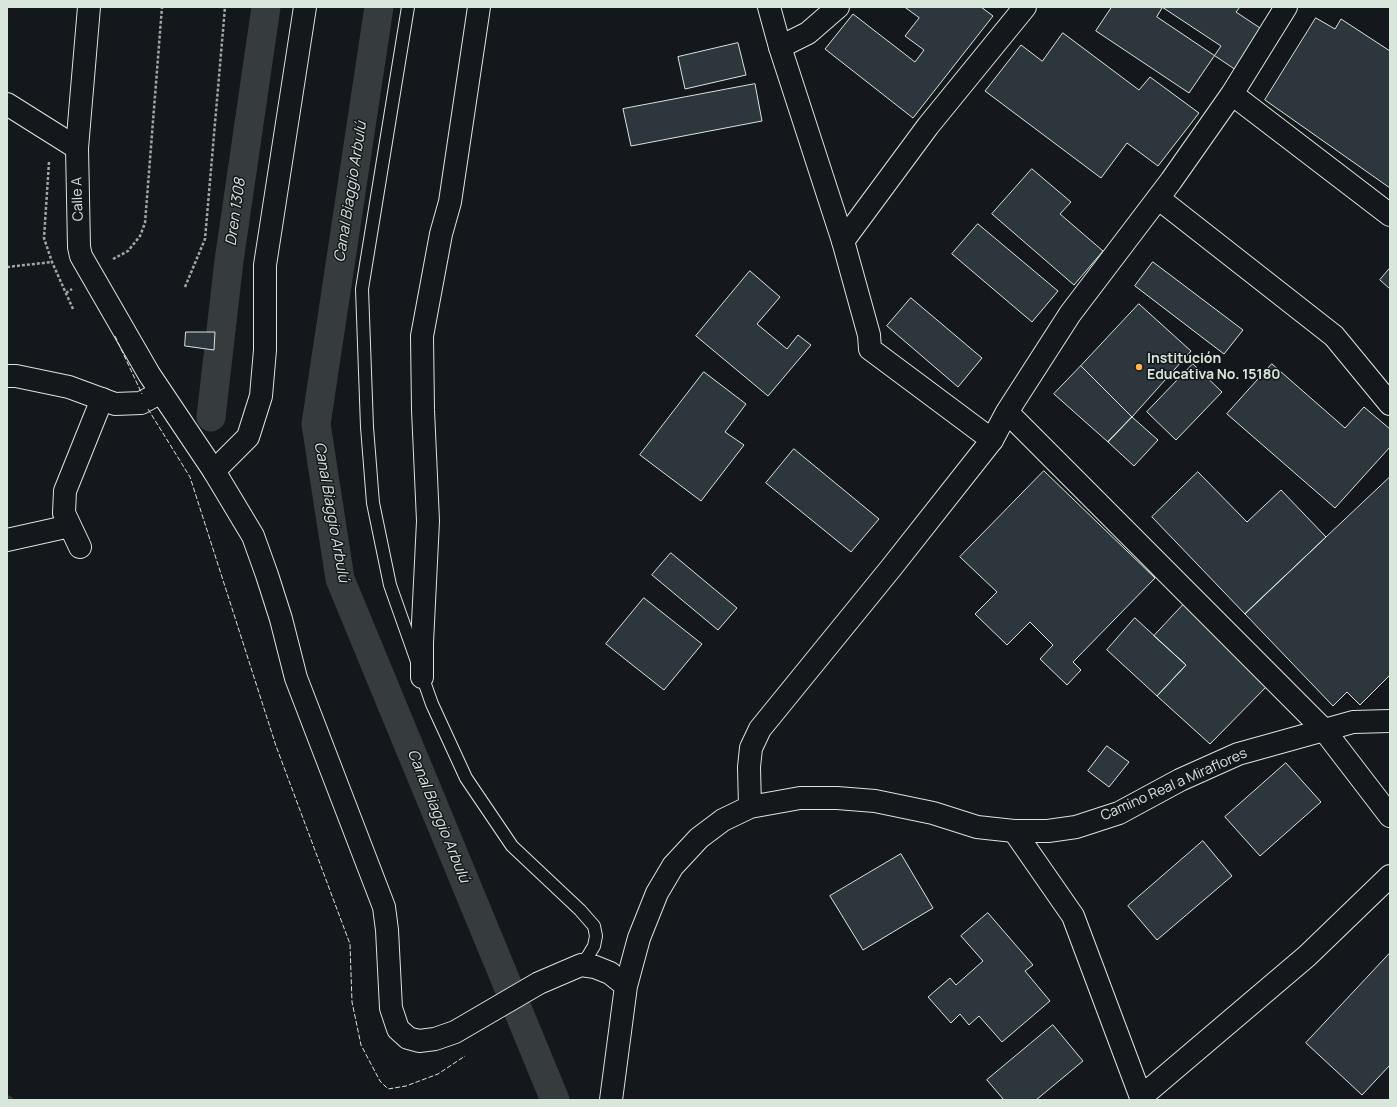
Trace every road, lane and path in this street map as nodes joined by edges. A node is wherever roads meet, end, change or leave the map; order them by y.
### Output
1 (89, 7) edge
2 (162, 7) edge
3 (225, 7) edge
4 (305, 7) edge
5 (408, 7) edge
6 (479, 7) edge
7 (769, 7) edge
8 (838, 7) edge
9 (1025, 7) edge
10 (1286, 7) edge
11 (780, 47) junction
12 (1232, 94) junction
13 (7, 104) edge
14 (77, 148) junction
15 (1158, 198) junction
16 (1390, 216) edge
17 (843, 241) junction
18 (114, 258) dead end
19 (52, 262) dead end
20 (7, 267) edge
21 (185, 287) dead end
22 (7, 376) edge
23 (161, 392) junction
24 (102, 399) junction
25 (1390, 404) edge
26 (1007, 412) junction
27 (992, 440) junction
28 (214, 471) junction
29 (70, 526) junction
30 (7, 540) edge
31 (80, 547) dead end
32 (422, 677) junction
33 (1390, 721) edge
34 (1324, 730) junction
35 (750, 807) junction
36 (1390, 816) edge
37 (1014, 831) junction
38 (1390, 876) edge
39 (581, 965) junction
40 (626, 986) junction
41 (612, 1098) edge
42 (1141, 1098) edge

1 - 14 street, Calle A
2 - 18 path
3 - 21 path
4 - 28 street
5 - 32 lane
6 - 32 street
7 - 11 street
8 - 11 street
9 - 17 street
10 - 12 street
11 - 17 street
12 - 15 street
12 - 16 street
13 - 14 street
14 - 23 street, Calle A
15 - 25 street
15 - 26 street
17 - 27 street
19 - 20 path
22 - 24 street
23 - 24 street
23 - 28 street, Calle A
24 - 29 street
26 - 27 street
26 - 34 street
27 - 35 street
28 - 39 street, Calle A
29 - 30 street
29 - 31 street
32 - 39 lane
33 - 34 street, Camino Real a Miraflores
34 - 36 street
34 - 37 street, Camino Real a Miraflores
35 - 37 street, Camino Real a Miraflores
35 - 40 street, Camino Real a Miraflores
37 - 42 street
38 - 42 street
39 - 40 street
40 - 41 street, Camino Real a Miraflores

